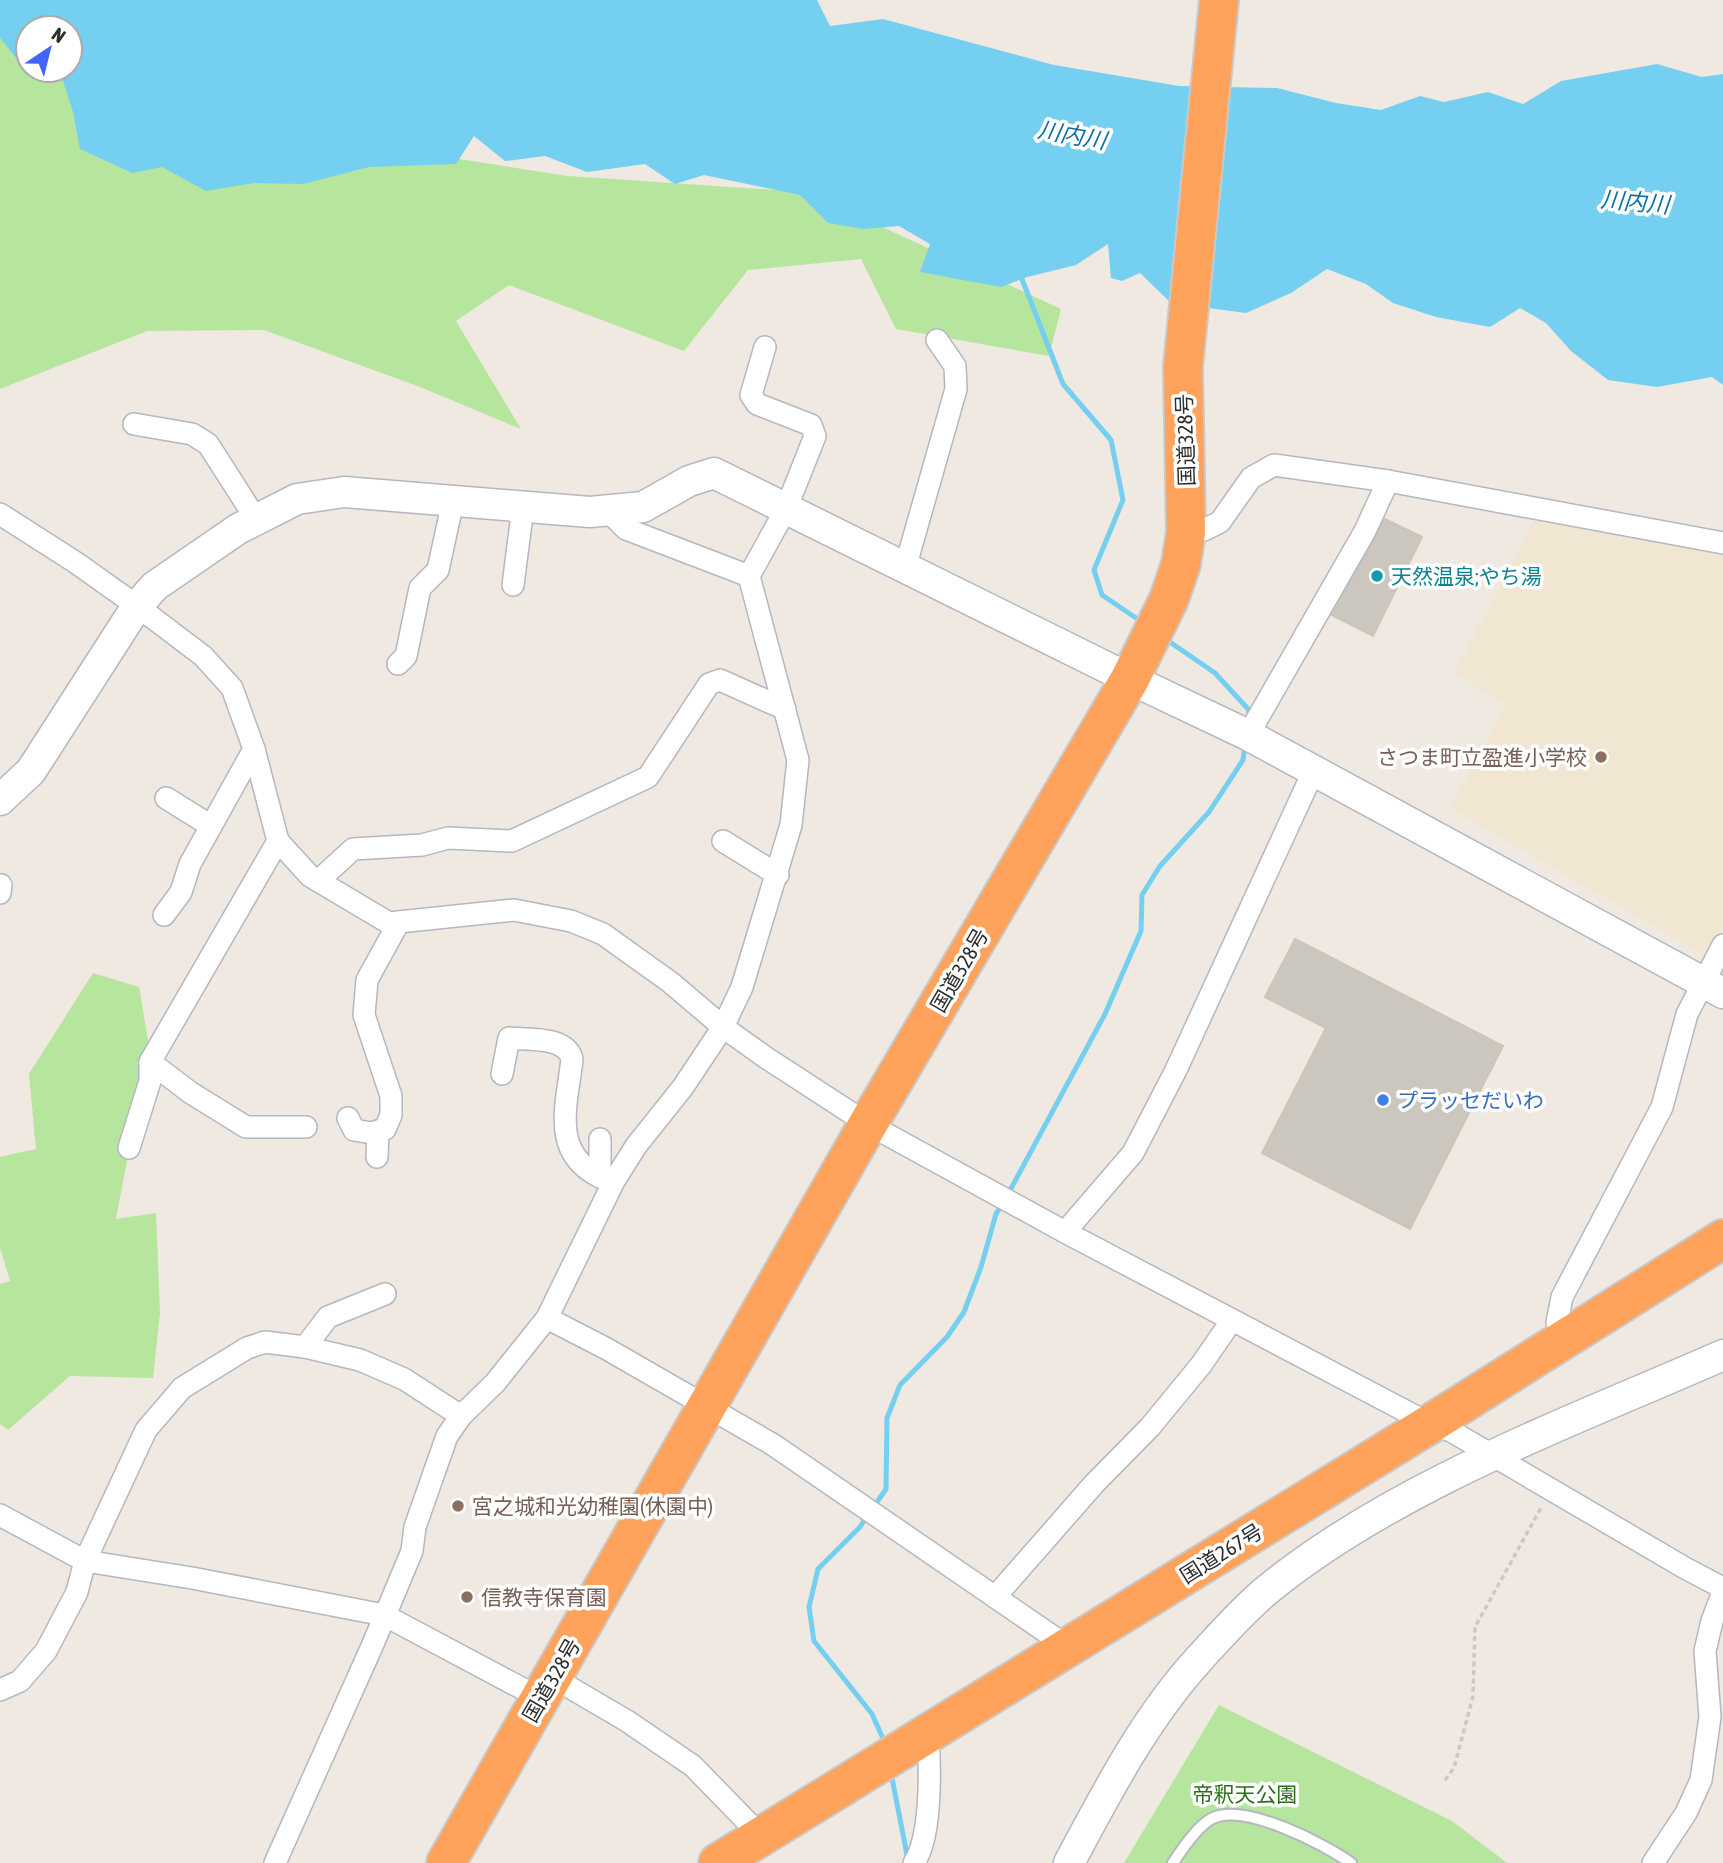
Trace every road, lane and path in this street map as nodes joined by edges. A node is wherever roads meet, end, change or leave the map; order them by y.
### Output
1 (1219, 0) edge
2 (937, 340) dead end
3 (765, 347) dead end
4 (134, 424) dead end
5 (1388, 481) junction
6 (453, 501) junction
7 (523, 507) junction
8 (786, 509) junction
9 (607, 510) junction
10 (256, 519) junction
11 (3, 522) edge
12 (1186, 532) junction
13 (1723, 543) edge
14 (905, 568) junction
15 (749, 576) junction
16 (513, 585) dead end
17 (137, 606) junction
18 (398, 664) dead end
19 (1130, 679) junction
20 (785, 709) junction
21 (1248, 735) junction
22 (254, 749) junction
23 (1314, 770) junction
24 (166, 799) dead end
25 (0, 800) edge
26 (211, 826) junction
27 (278, 841) junction
28 (723, 841) dead end
29 (778, 875) junction
30 (318, 881) junction
31 (1, 885) edge
32 (0, 893) edge
33 (164, 915) dead end
34 (398, 922) junction
35 (1723, 946) edge
36 (1713, 988) edge
37 (723, 1027) junction
38 (150, 1062) junction
39 (502, 1074) dead end
40 (348, 1118) dead end
41 (868, 1124) junction
42 (306, 1127) dead end
43 (378, 1131) junction
44 (600, 1139) dead end
45 (129, 1148) dead end
46 (377, 1157) dead end
47 (607, 1179) junction
48 (1065, 1232) junction
49 (1723, 1239) edge
50 (384, 1294) dead end
51 (547, 1318) junction
52 (1233, 1320) junction
53 (1563, 1339) junction
54 (305, 1347) junction
55 (1723, 1355) edge
56 (706, 1405) junction
57 (461, 1416) junction
58 (1430, 1424) junction
59 (1495, 1455) junction
60 (1552, 1489) junction
61 (0, 1515) edge
62 (85, 1561) junction
63 (1723, 1590) edge
64 (995, 1597) junction
65 (384, 1615) junction
66 (1068, 1647) junction
67 (546, 1688) junction
68 (0, 1690) edge
69 (928, 1734) junction
70 (1446, 1780) dead end
71 (761, 1836) junction
72 (275, 1863) edge
73 (446, 1863) edge
74 (718, 1863) edge
75 (914, 1863) edge
76 (1069, 1863) edge
77 (1173, 1863) edge
78 (1351, 1863) edge
79 (1653, 1863) edge

1 - 12 highway, 国道328号
2 - 14 street
3 - 8 street
4 - 10 street
5 - 12 street
5 - 13 street
5 - 21 street
6 - 7 street
6 - 10 street
6 - 18 street
7 - 9 street
7 - 16 street
8 - 9 street
8 - 14 street
8 - 15 street
9 - 15 street
10 - 17 street
11 - 17 street
12 - 19 highway, 国道328号
14 - 19 street
15 - 20 street
17 - 22 street
17 - 25 street
19 - 21 street
19 - 41 highway, 国道328号
20 - 29 street
20 - 30 street
21 - 23 street
22 - 26 street
22 - 27 street
23 - 36 street
23 - 48 street
24 - 26 street
26 - 33 street
27 - 30 street
27 - 38 street
28 - 29 street
29 - 37 street
30 - 34 street
31 - 32 street
34 - 37 street
34 - 43 street
35 - 36 street
36 - 53 street
37 - 41 street
37 - 47 street
38 - 42 street
38 - 45 street
39 - 47 street
40 - 43 street
41 - 48 street
41 - 56 highway, 国道328号
43 - 46 street
44 - 47 street
47 - 51 street
48 - 52 street
49 - 53 highway, 国道267号
50 - 54 street
51 - 56 street
51 - 57 street
52 - 58 street
52 - 64 street
53 - 58 highway, 国道267号
54 - 57 street
54 - 62 street
55 - 59 street
56 - 64 street
56 - 67 highway, 国道328号
57 - 65 street
58 - 59 street
58 - 66 highway, 国道267号
59 - 60 street
59 - 76 street
60 - 63 street
60 - 70 path
61 - 62 street
62 - 65 street
62 - 68 street
63 - 79 street
64 - 66 street
65 - 67 street
65 - 72 street
66 - 69 highway, 国道267号
67 - 71 street
67 - 73 highway, 国道328号
69 - 71 highway, 国道267号
69 - 75 street
71 - 74 highway, 国道267号
77 - 78 lane

